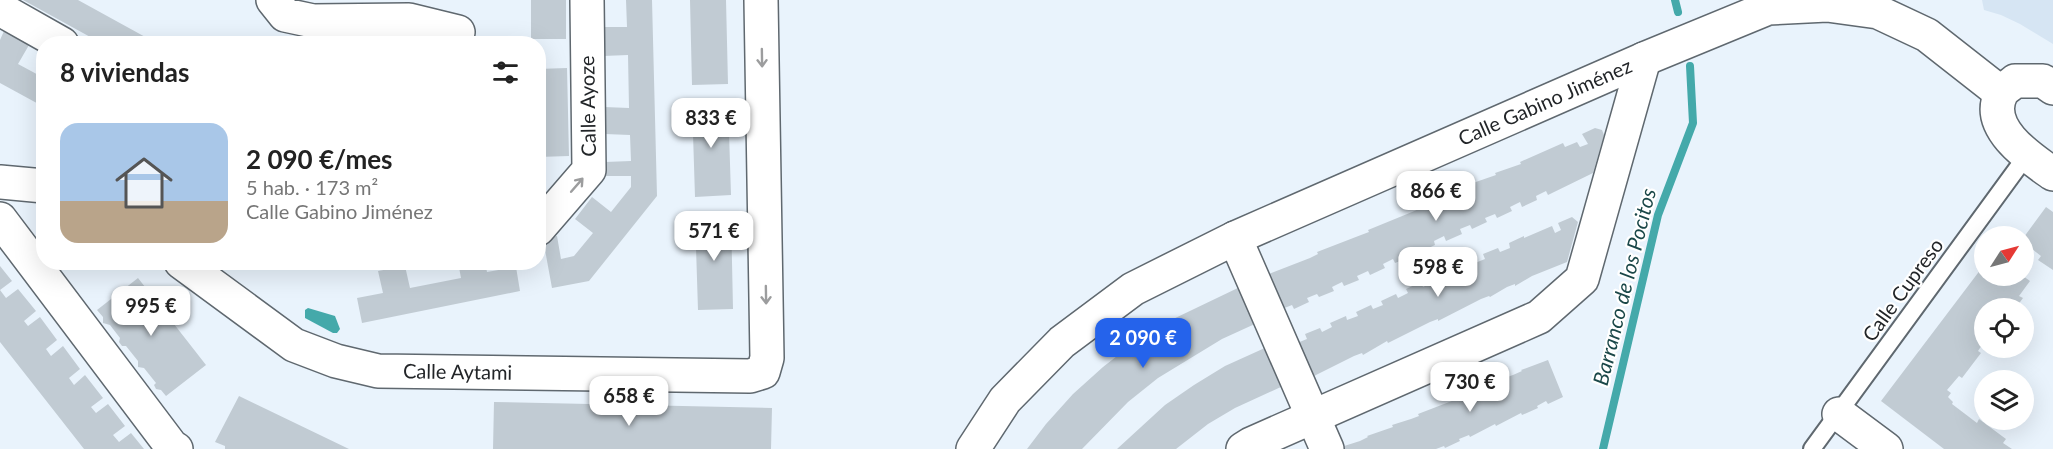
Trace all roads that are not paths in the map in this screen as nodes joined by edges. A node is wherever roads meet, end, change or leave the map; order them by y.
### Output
1 (273, 0) edge
2 (587, 0) edge
3 (761, 0) edge
4 (0, 9) edge
5 (458, 32) dead end
6 (48, 36) edge
7 (1644, 59) junction
8 (2053, 88) edge
9 (2001, 93) junction
10 (2027, 155) junction
11 (2053, 174) edge
12 (0, 182) edge
13 (36, 185) edge
14 (0, 219) edge
15 (546, 220) edge
16 (1235, 238) junction
17 (36, 267) edge
18 (38, 270) edge
19 (192, 270) edge
20 (1839, 414) junction
21 (1312, 416) junction
22 (176, 449) edge
23 (972, 449) edge
24 (1243, 449) edge
25 (1327, 449) edge
26 (1812, 449) edge
27 (1886, 449) edge

1 - 5 street
15 -> 2 street, Calle Ayoze
3 -> 19 street, Calle Aytami
4 - 6 street
7 - 9 street, Calle Gabino Jiménez
7 - 16 street, Calle Gabino Jiménez
7 - 21 street
8 - 9 street
9 - 10 street
10 - 11 street
10 - 20 lane, Calle Cupreso
12 - 13 street
14 - 17 street
16 - 21 street
16 - 23 street, Calle Gabino Jiménez
18 - 22 street
20 - 26 lane, Calle Cupreso
20 - 27 street
21 - 24 street
21 - 25 street

